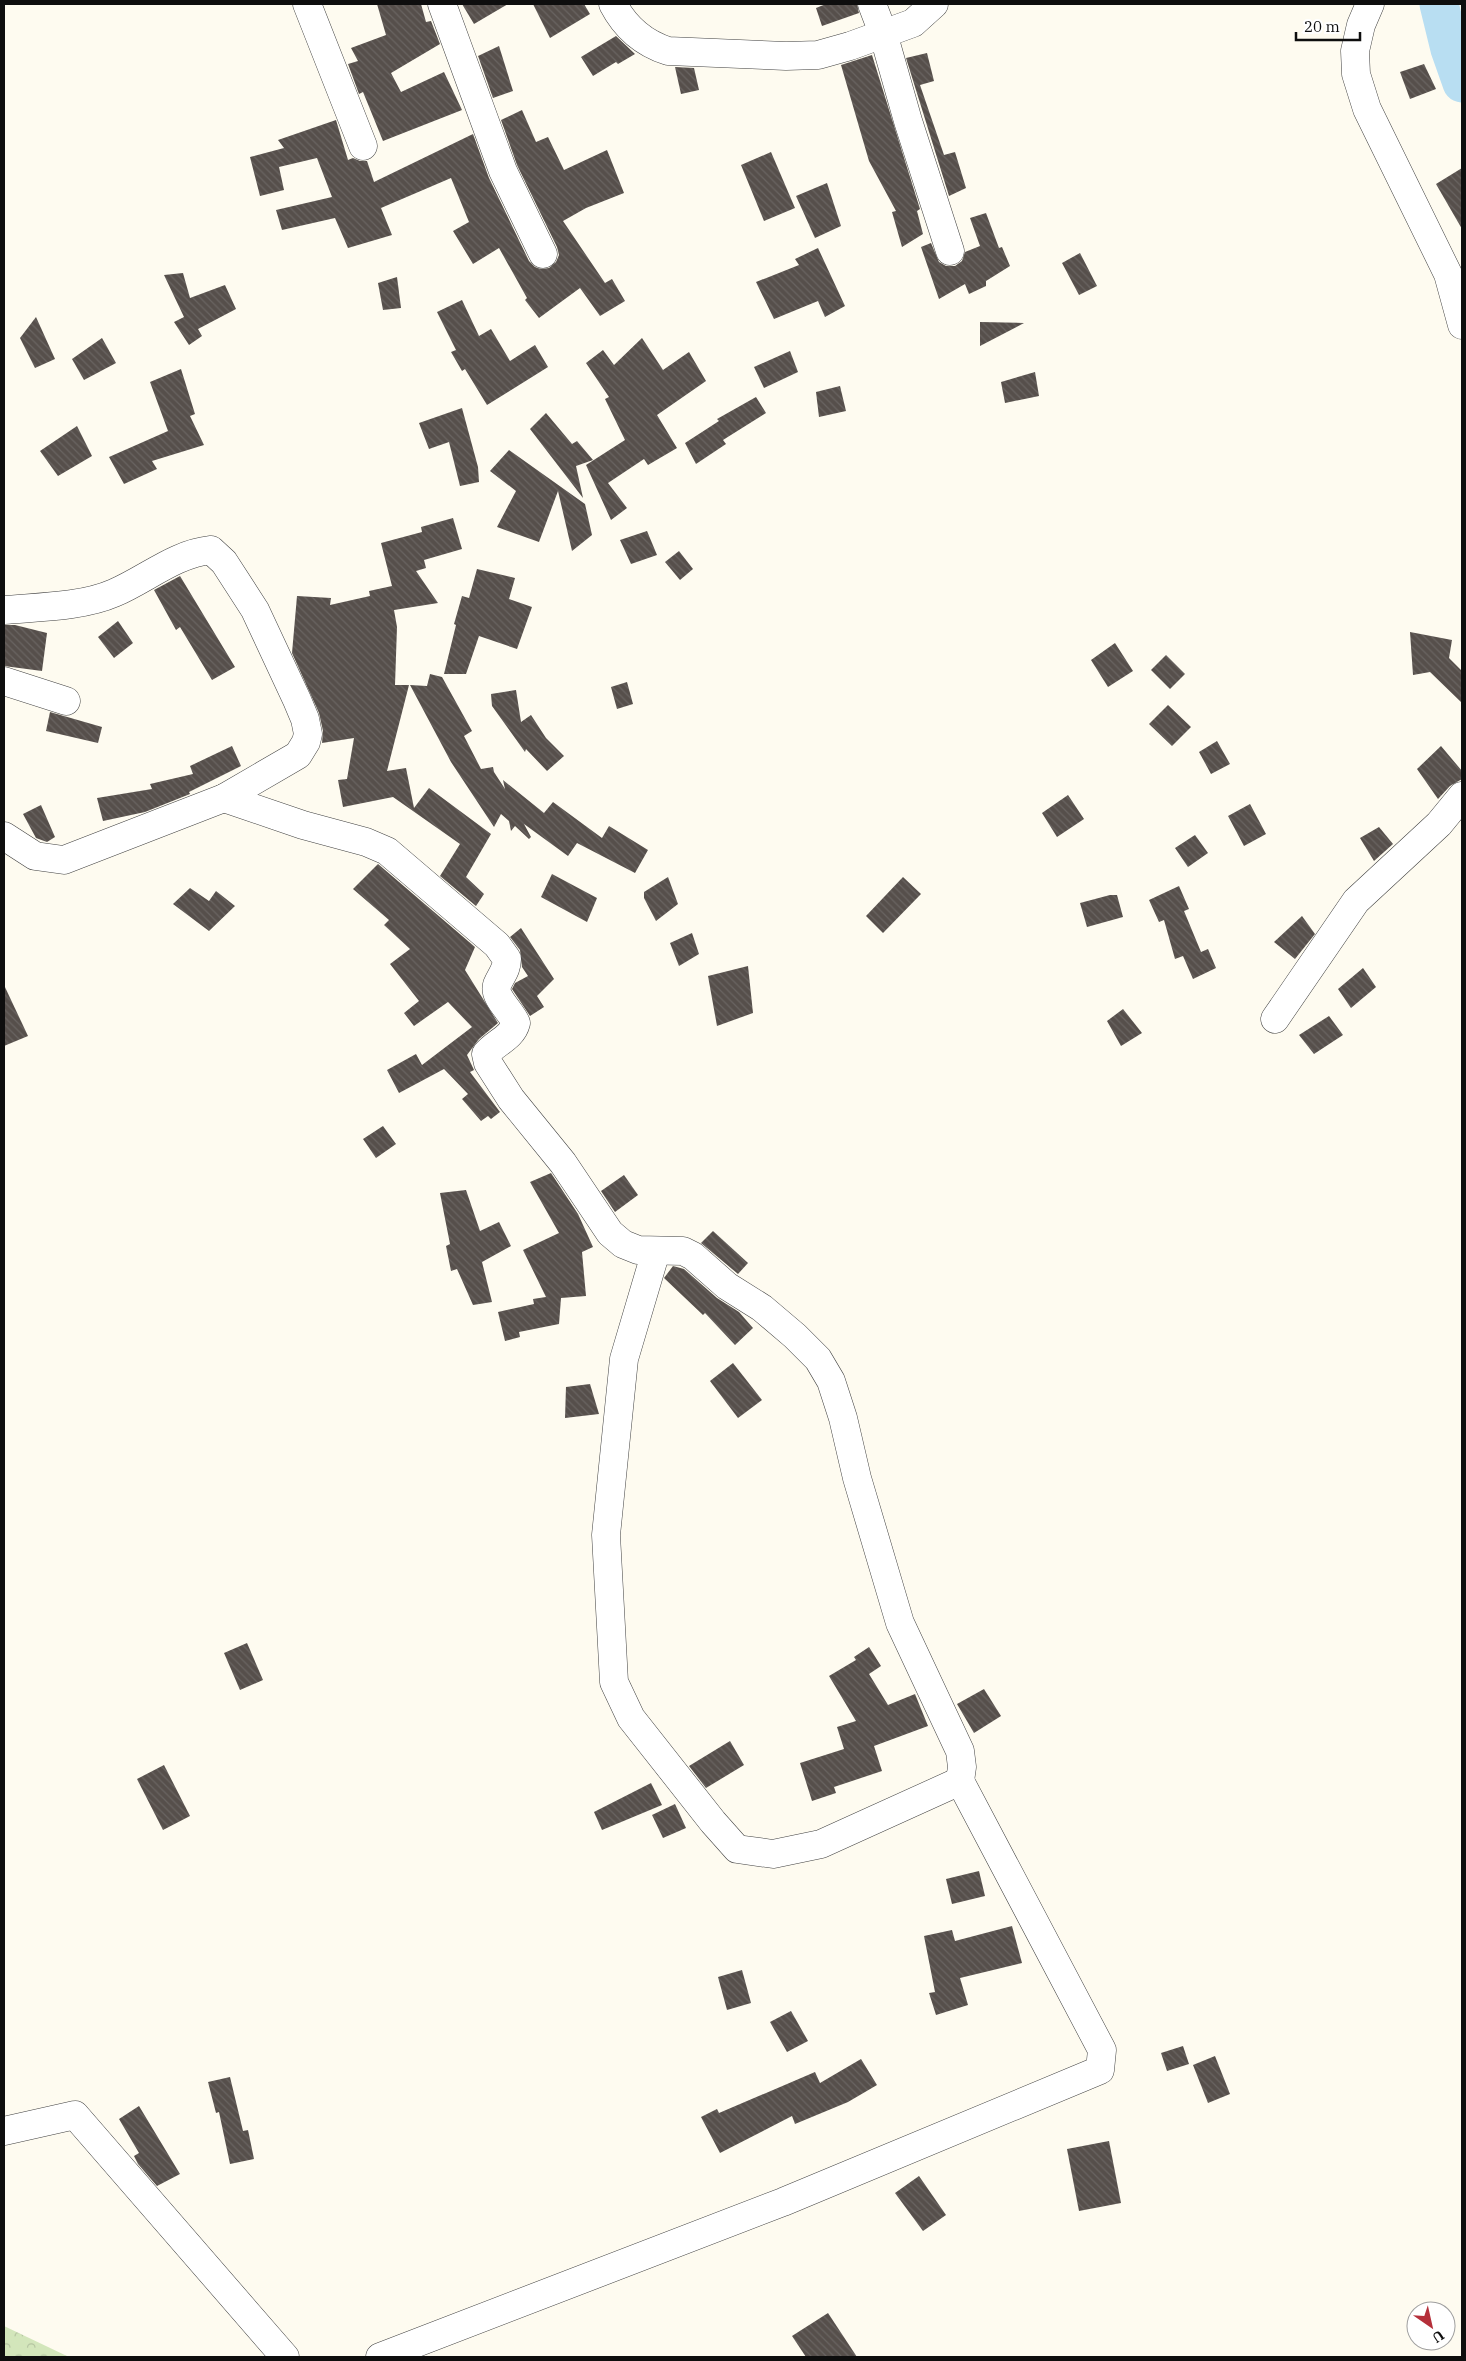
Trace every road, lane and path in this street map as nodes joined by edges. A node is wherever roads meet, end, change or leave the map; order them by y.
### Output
1 (307, 4) edge
2 (442, 4) edge
3 (613, 4) edge
4 (872, 4) edge
5 (934, 4) edge
6 (1370, 4) edge
7 (883, 34) junction
8 (363, 146) dead end
9 (950, 251) dead end
10 (543, 254) dead end
11 (1462, 325) edge
12 (4, 610) edge
13 (4, 681) edge
14 (66, 701) dead end
15 (1462, 796) edge
16 (224, 798) junction
17 (4, 836) edge
18 (1275, 1018) dead end
19 (656, 1251) junction
20 (960, 1781) junction
21 (4, 2131) edge
22 (285, 2357) edge
23 (380, 2357) edge

1 - 8 street
2 - 10 street
3 - 7 street
4 - 7 street
5 - 7 street
6 - 11 street
7 - 9 street
12 - 16 street
13 - 14 street
15 - 18 street
16 - 17 street
16 - 19 street
19 - 20 street
19 - 20 street
20 - 23 street
21 - 22 street

